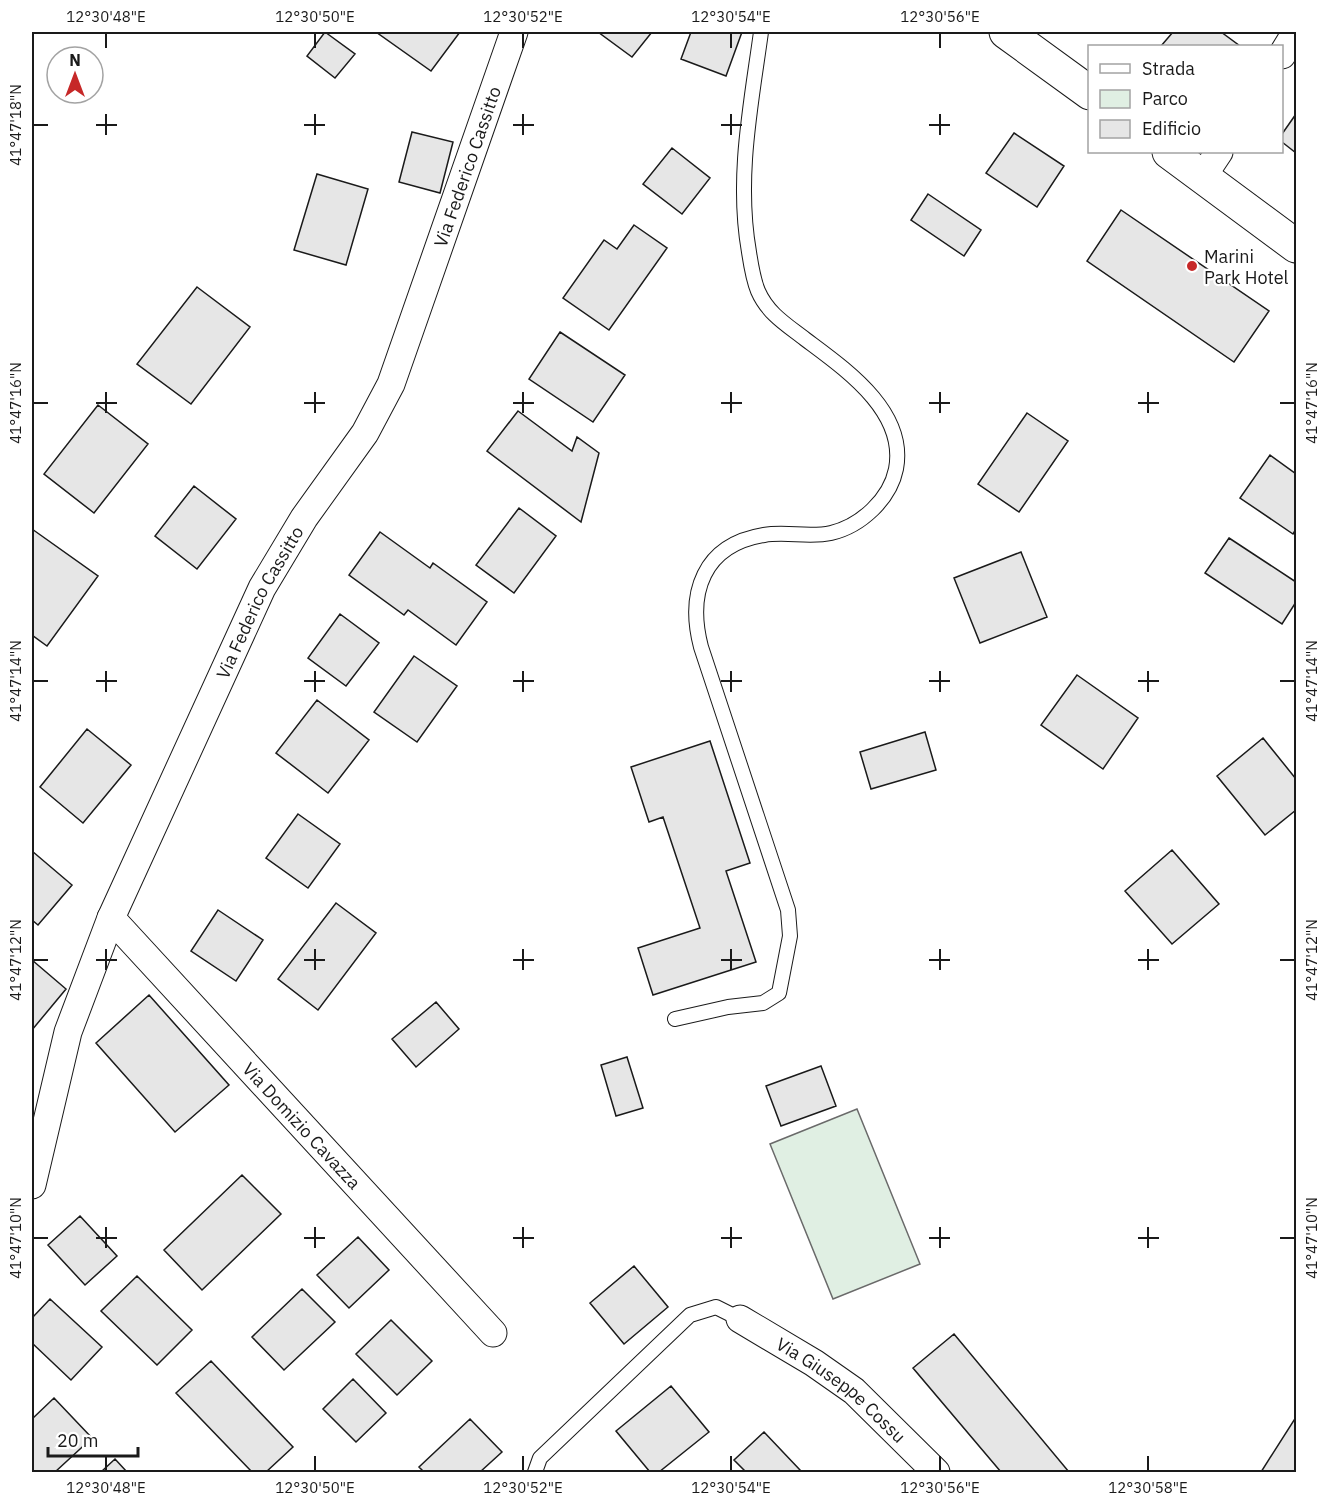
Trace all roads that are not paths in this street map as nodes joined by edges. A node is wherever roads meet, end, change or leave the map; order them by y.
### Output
1 (514, 32) edge
2 (761, 32) edge
3 (1006, 32) edge
4 (1296, 32) edge
5 (1283, 52) edge
6 (1088, 92) edge
7 (1172, 153) edge
8 (1211, 164) edge
9 (1296, 246) edge
10 (111, 918) junction
11 (675, 1018) dead end
12 (32, 1185) edge
13 (740, 1319) joint
14 (493, 1333) dead end
15 (535, 1473) edge
16 (936, 1473) edge

1 - 10 street, Via Federico Cassitto
2 - 11 lane
3 - 6 street
4 - 5 street
7 - 8 street
8 - 9 street
10 - 12 street, Via Federico Cassitto
10 - 14 street, Via Domizio Cavazza
13 - 15 lane
13 - 16 street, Via Giuseppe Cossu

